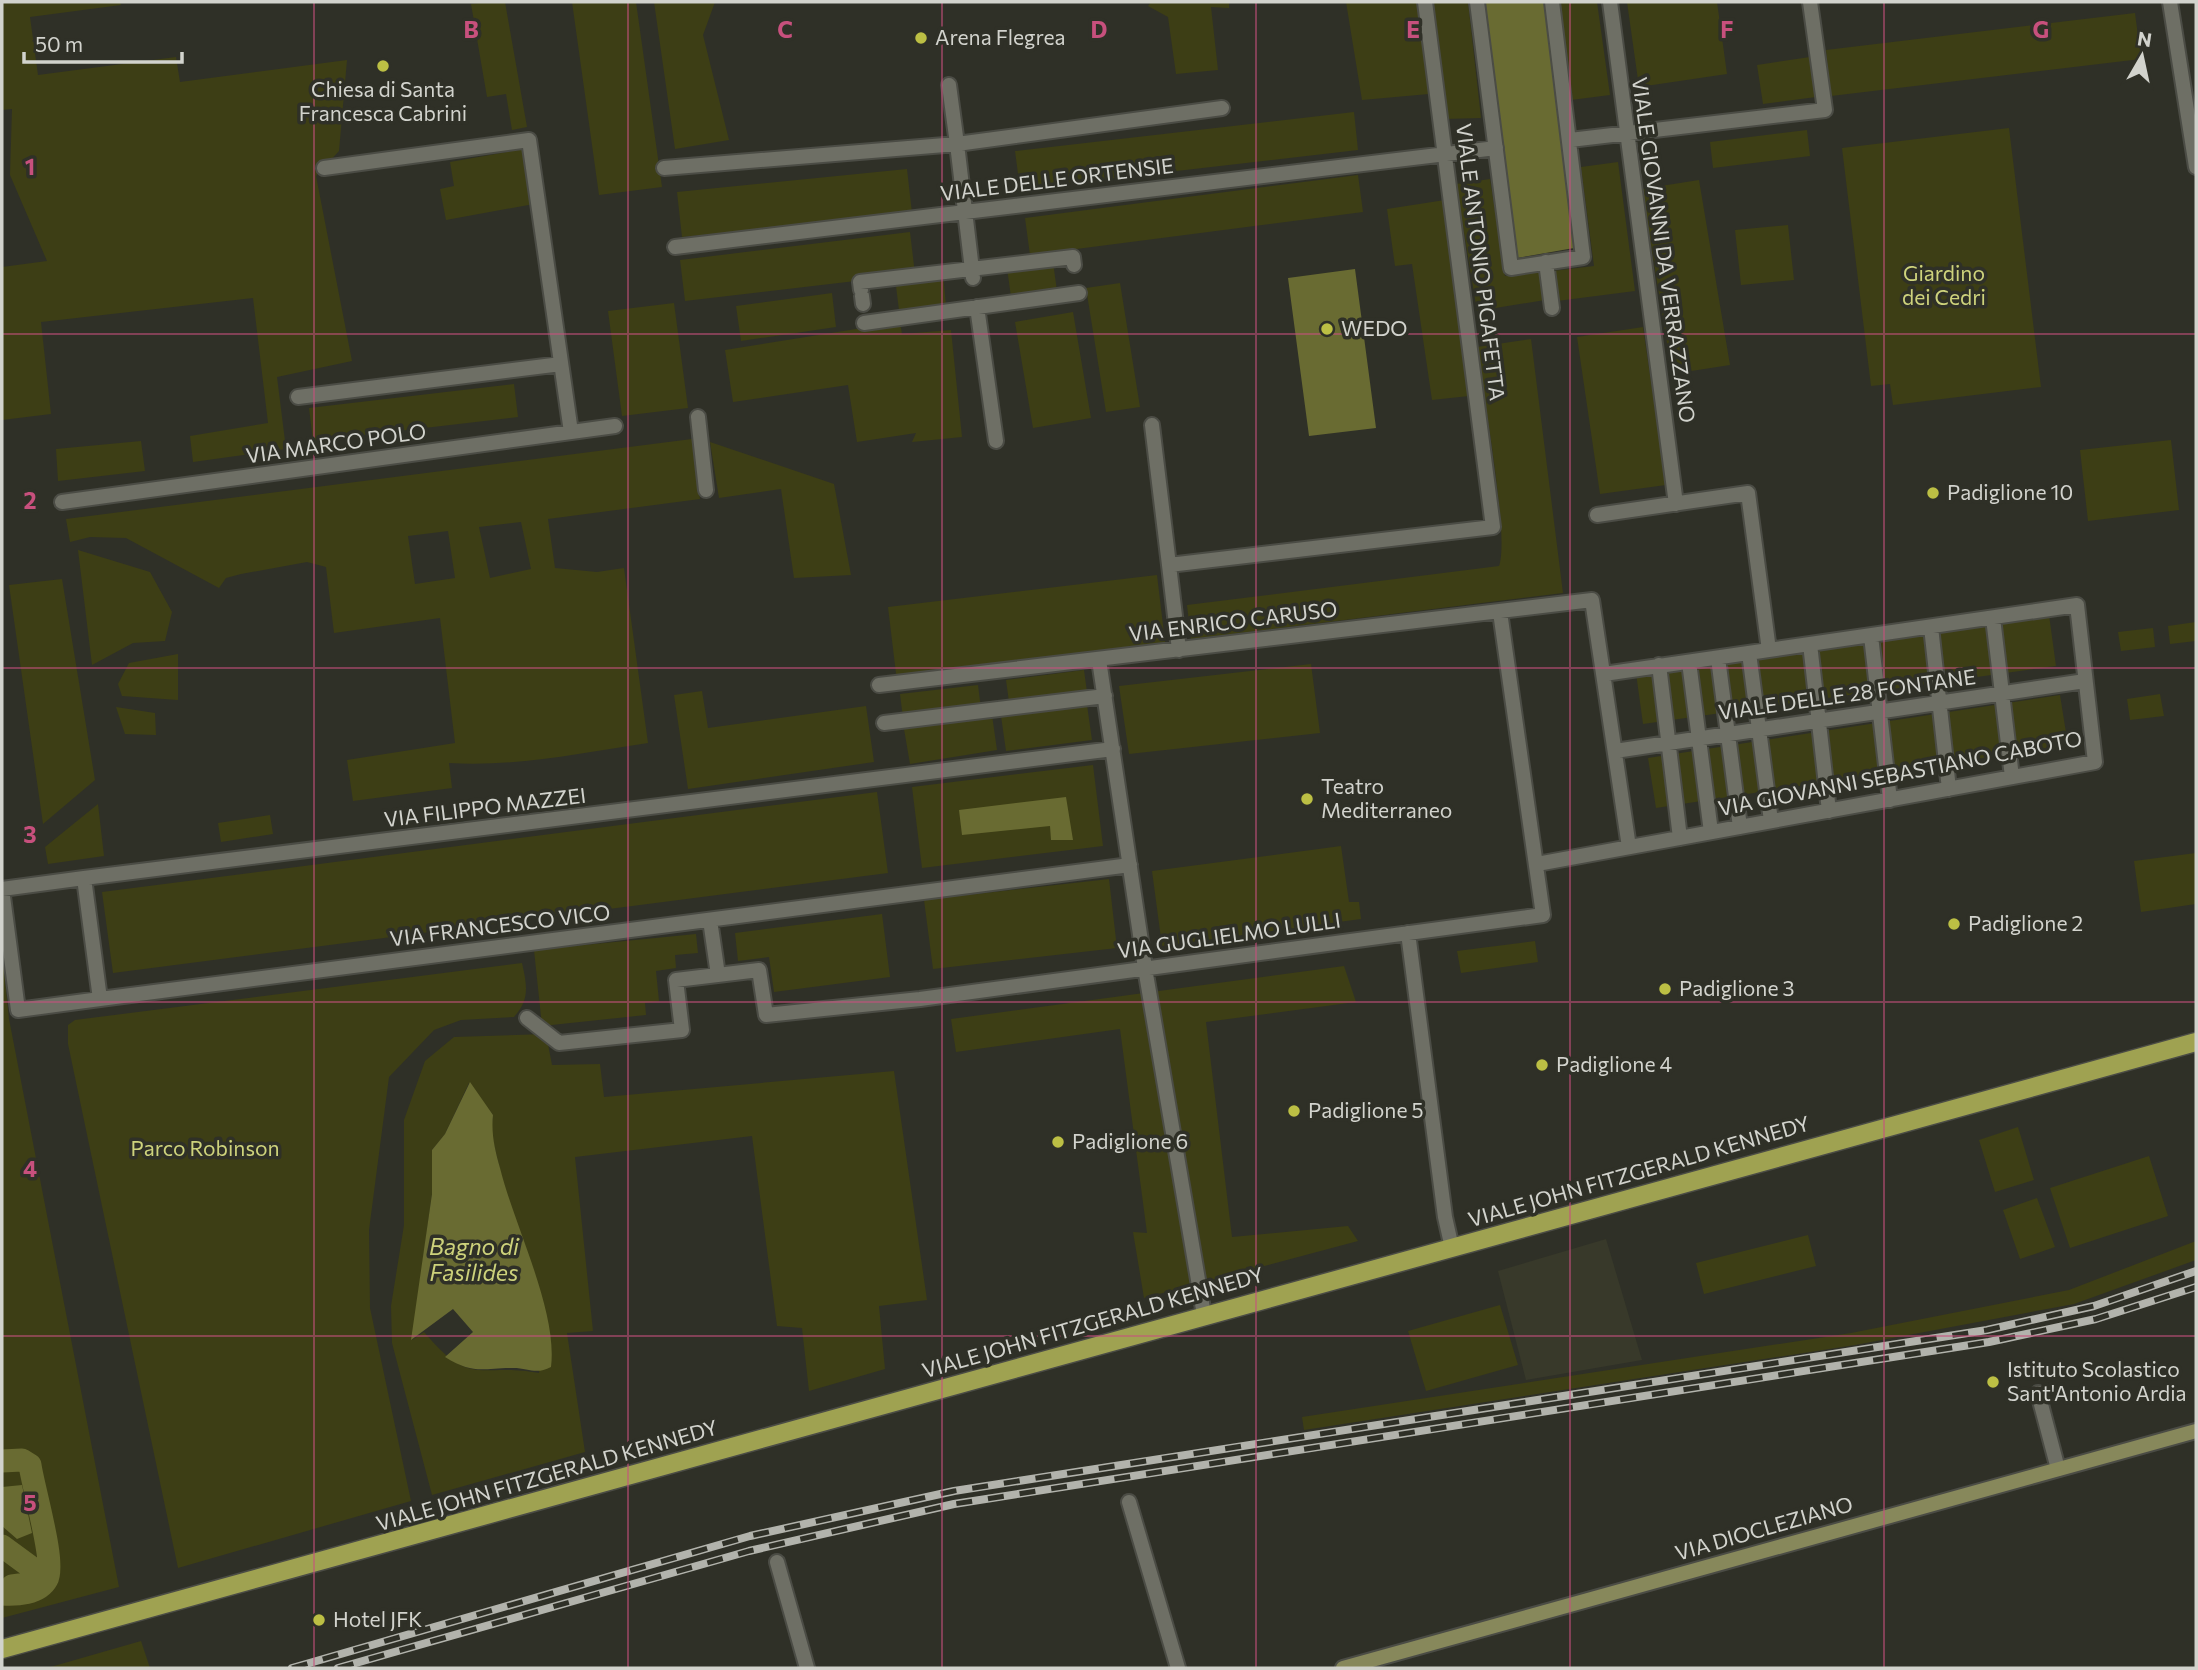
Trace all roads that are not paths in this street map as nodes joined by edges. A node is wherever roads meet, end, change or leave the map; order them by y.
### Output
1 (1425, 2) edge
2 (1477, 2) edge
3 (1552, 2) edge
4 (1610, 2) edge
5 (1810, 2) edge
6 (2170, 2) edge
7 (949, 85) dead end
8 (1222, 108) dead end
9 (1626, 131) junction
10 (1570, 140) junction
11 (957, 144) junction
12 (1496, 148) junction
13 (1445, 155) junction
14 (2196, 167) edge
15 (324, 168) dead end
16 (664, 168) dead end
17 (964, 212) junction
18 (675, 247) dead end
19 (1546, 262) junction
20 (974, 289) junction
21 (1552, 308) dead end
22 (562, 364) junction
23 (298, 397) dead end
24 (698, 417) dead end
25 (1152, 425) dead end
26 (615, 426) dead end
27 (571, 432) junction
28 (996, 441) dead end
29 (706, 490) dead end
30 (62, 502) dead end
31 (1676, 504) junction
32 (1597, 515) dead end
33 (1169, 565) junction
34 (1500, 612) junction
35 (1993, 618) junction
36 (1931, 627) junction
37 (1871, 636) junction
38 (1810, 644) junction
39 (1179, 650) junction
40 (1769, 650) junction
41 (1749, 653) junction
42 (1718, 658) junction
43 (1099, 660) junction
44 (1689, 662) junction
45 (1660, 665) junction
46 (1604, 674) junction
47 (2085, 681) junction
48 (879, 685) dead end
49 (2001, 693) junction
50 (1105, 696) junction
51 (1940, 703) junction
52 (1879, 712) junction
53 (1819, 720) junction
54 (884, 723) dead end
55 (1759, 730) junction
56 (1728, 734) junction
57 (1698, 738) junction
58 (1668, 743) junction
59 (1113, 749) junction
60 (1615, 751) junction
61 (2012, 777) junction
62 (1949, 789) junction
63 (1890, 800) junction
64 (1829, 811) junction
65 (1771, 821) junction
66 (1740, 827) junction
67 (1711, 832) junction
68 (1680, 838) junction
69 (1629, 847) junction
70 (1538, 864) junction
71 (1130, 865) junction
72 (84, 878) junction
73 (710, 920) junction
74 (1408, 933) junction
75 (1145, 968) junction
76 (718, 975) junction
77 (100, 999) junction
78 (527, 1018) dead end
79 (2196, 1042) edge
80 (1452, 1248) junction
81 (1204, 1315) junction
82 (2038, 1393) dead end
83 (2196, 1431) edge
84 (2058, 1469) junction
85 (1129, 1502) dead end
86 (777, 1562) dead end
87 (2, 1649) edge
88 (807, 1668) edge
89 (1178, 1668) edge
90 (1343, 1668) edge

1 - 13 street, VIALE ANTONIO PIGAFETTA
2 - 12 street
3 - 10 street
4 - 9 street, VIALE GIOVANNI DA VERRAZZANO
5 - 9 street
6 - 14 street
7 - 11 street
8 - 11 street
9 - 10 street
9 - 31 street, VIALE GIOVANNI DA VERRAZZANO
10 - 19 street
11 - 16 street
11 - 17 street
12 - 13 street, VIALE DELLE ORTENSIE
12 - 19 street
13 - 17 street, VIALE DELLE ORTENSIE
13 - 33 street, VIALE ANTONIO PIGAFETTA
15 - 22 street
17 - 18 street, VIALE DELLE ORTENSIE
17 - 20 street
19 - 21 street
20 - 20 street
20 - 20 street
20 - 28 street
22 - 23 street
22 - 27 street
24 - 29 street
25 - 33 street
26 - 27 street, VIA MARCO POLO
27 - 30 street, VIA MARCO POLO
31 - 32 street
31 - 40 street
33 - 39 street
34 - 39 street, VIA ENRICO CARUSO
34 - 46 street, VIA ENRICO CARUSO
34 - 70 street
35 - 36 street, VIA GIOVANNI SEBASTIANO CABOTO
35 - 47 street, VIA GIOVANNI SEBASTIANO CABOTO
35 - 49 street
36 - 37 street, VIA GIOVANNI SEBASTIANO CABOTO
36 - 51 street
37 - 38 street, VIA GIOVANNI SEBASTIANO CABOTO
37 - 52 street
38 - 40 street, VIA GIOVANNI SEBASTIANO CABOTO
38 - 53 street
39 - 43 street, VIA ENRICO CARUSO
40 - 41 street, VIA GIOVANNI SEBASTIANO CABOTO
41 - 42 street, VIA GIOVANNI SEBASTIANO CABOTO
41 - 55 street
42 - 44 street, VIA GIOVANNI SEBASTIANO CABOTO
42 - 56 street
43 - 48 street, VIA ENRICO CARUSO
43 - 50 street
44 - 45 street, VIA GIOVANNI SEBASTIANO CABOTO
44 - 57 street
45 - 46 street, VIA GIOVANNI SEBASTIANO CABOTO
45 - 58 street
46 - 60 street
47 - 49 street, VIALE DELLE 28 FONTANE
47 - 61 street, VIA GIOVANNI SEBASTIANO CABOTO
49 - 51 street, VIALE DELLE 28 FONTANE
49 - 61 street
50 - 54 street
50 - 59 street
51 - 52 street, VIALE DELLE 28 FONTANE
51 - 62 street
52 - 53 street, VIALE DELLE 28 FONTANE
52 - 63 street
53 - 55 street, VIALE DELLE 28 FONTANE
53 - 64 street
55 - 56 street, VIALE DELLE 28 FONTANE
55 - 65 street
56 - 57 street, VIALE DELLE 28 FONTANE
56 - 66 street
57 - 58 street, VIALE DELLE 28 FONTANE
57 - 67 street
58 - 60 street, VIALE DELLE 28 FONTANE
58 - 68 street
59 - 71 street
59 - 72 street, VIA FILIPPO MAZZEI
60 - 69 street
61 - 62 street, VIA GIOVANNI SEBASTIANO CABOTO
62 - 63 street, VIA GIOVANNI SEBASTIANO CABOTO
63 - 64 street, VIA GIOVANNI SEBASTIANO CABOTO
64 - 65 street, VIA GIOVANNI SEBASTIANO CABOTO
65 - 66 street, VIA GIOVANNI SEBASTIANO CABOTO
66 - 67 street, VIA GIOVANNI SEBASTIANO CABOTO
67 - 68 street, VIA GIOVANNI SEBASTIANO CABOTO
68 - 69 street, VIA GIOVANNI SEBASTIANO CABOTO
69 - 70 street, VIA GIOVANNI SEBASTIANO CABOTO
70 - 74 street, VIA GUGLIELMO LULLI
71 - 73 street, VIA FRANCESCO VICO
71 - 75 street
72 - 77 street
72 - 77 street, VIA FILIPPO MAZZEI
73 - 76 street
73 - 77 street, VIA FRANCESCO VICO
74 - 75 street, VIA GUGLIELMO LULLI
74 - 80 street
75 - 76 street, VIA GUGLIELMO LULLI
75 - 81 street
76 - 78 street
79 - 80 main road, VIALE JOHN FITZGERALD KENNEDY
80 - 81 main road, VIALE JOHN FITZGERALD KENNEDY
81 - 87 main road, VIALE JOHN FITZGERALD KENNEDY
82 - 84 street
83 - 84 street, VIA DIOCLEZIANO
84 - 90 street, VIA DIOCLEZIANO
85 - 89 street
86 - 88 street

